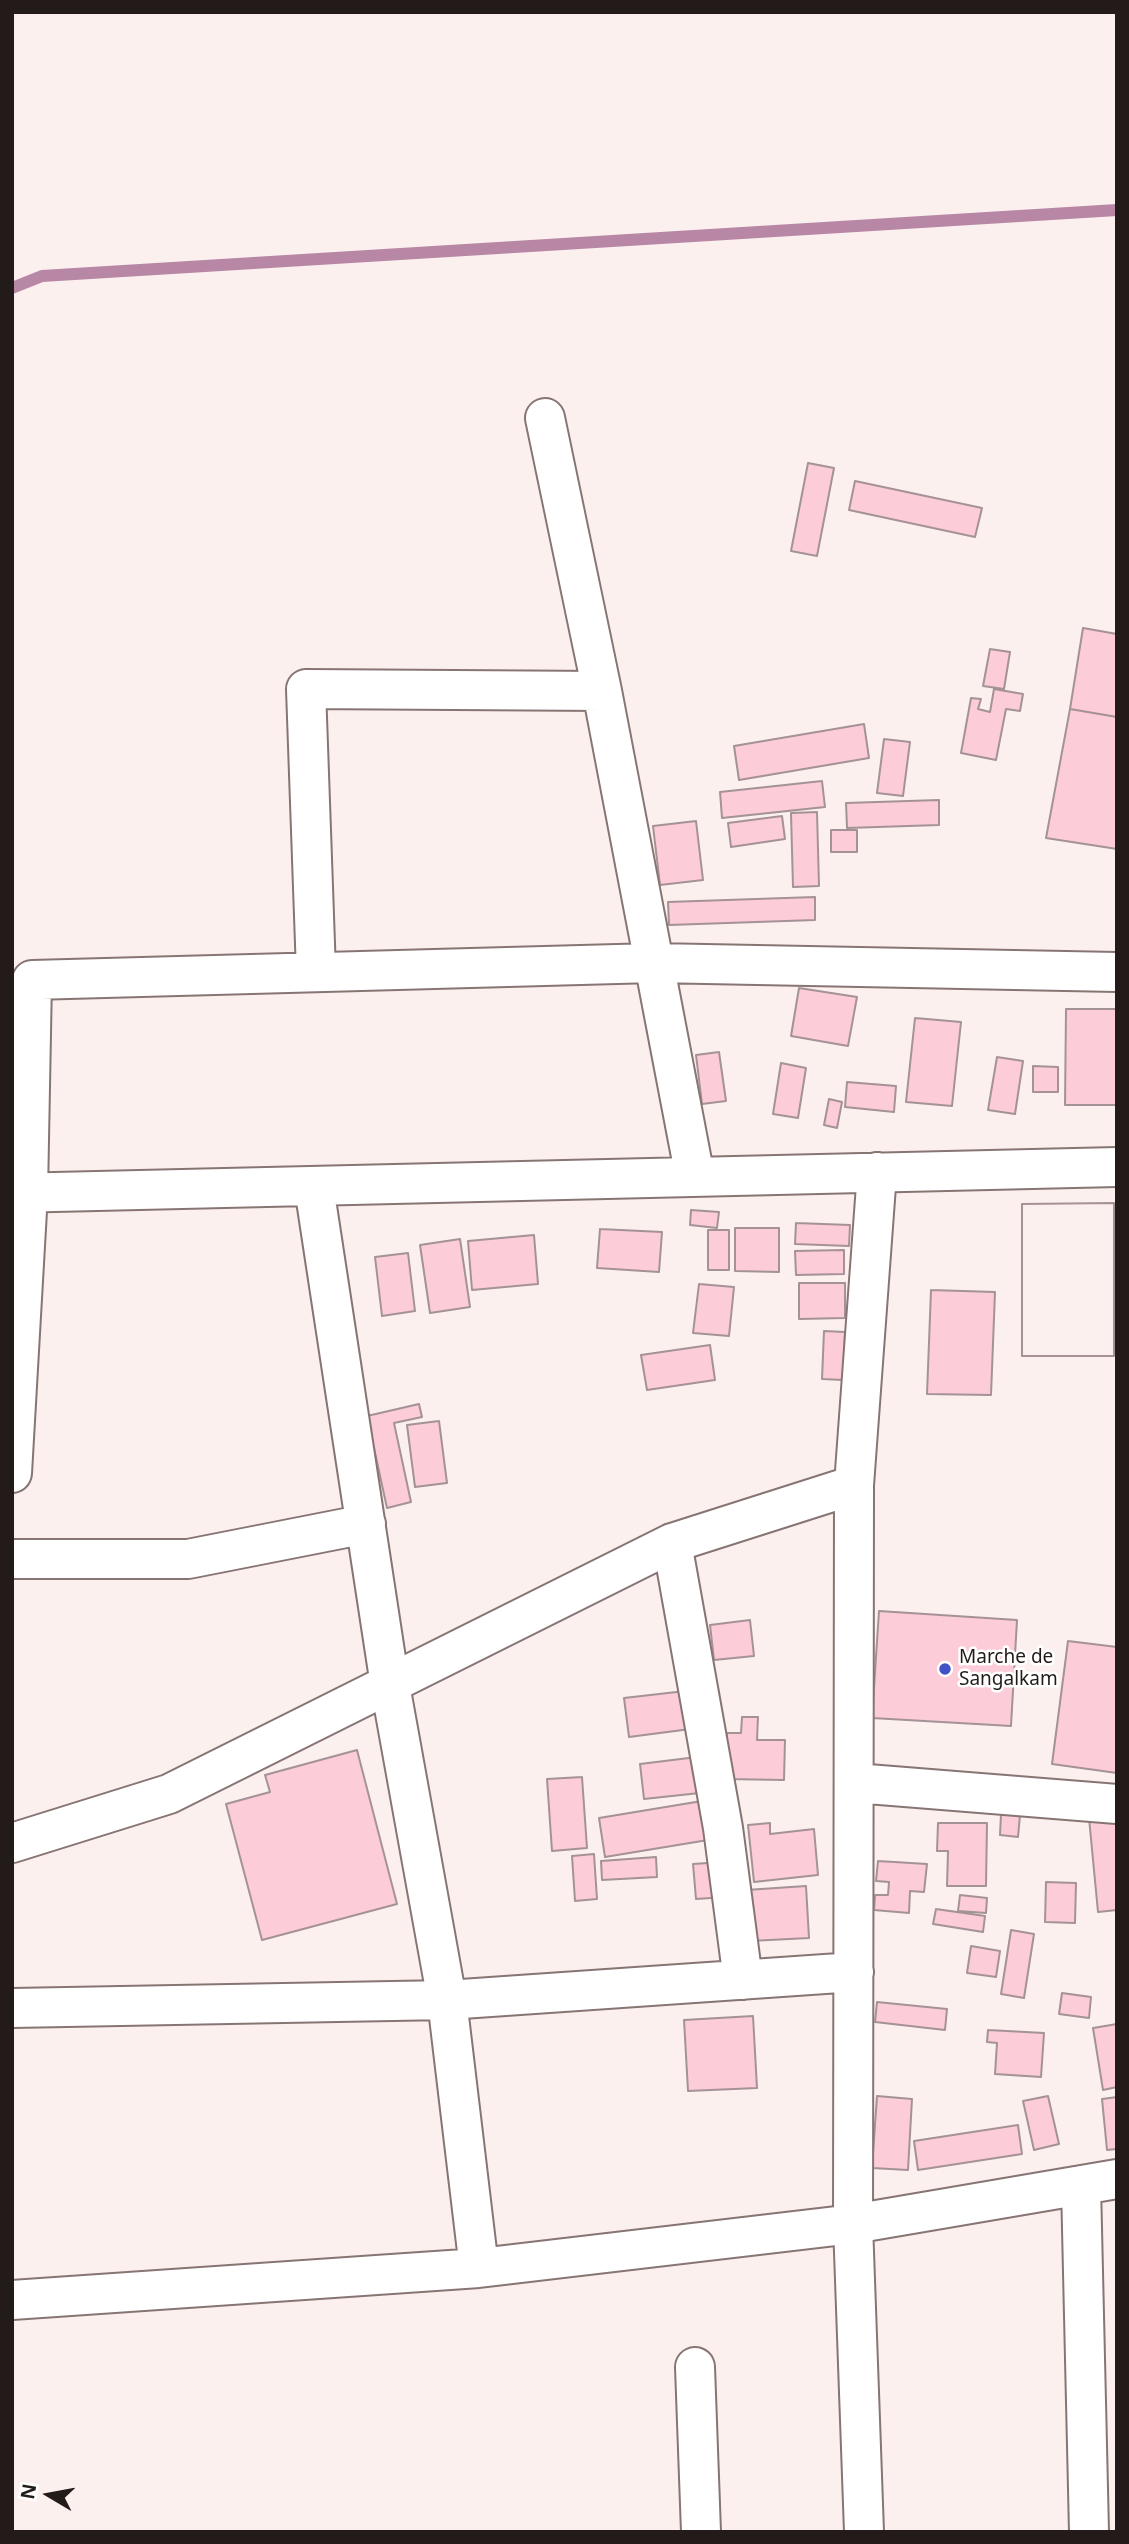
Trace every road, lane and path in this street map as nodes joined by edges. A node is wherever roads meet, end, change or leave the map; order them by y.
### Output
1 (544, 418) dead end
2 (602, 691) junction
3 (654, 963) junction
4 (316, 972) junction
5 (1117, 972) edge
6 (1117, 1167) edge
7 (877, 1172) junction
8 (695, 1177) junction
9 (314, 1187) junction
10 (20, 1193) edge
11 (15, 1388) edge
12 (12, 1473) edge
13 (854, 1485) junction
14 (366, 1524) junction
15 (672, 1543) junction
16 (12, 1559) edge
17 (390, 1685) junction
18 (855, 1783) junction
19 (1117, 1804) edge
20 (12, 1843) edge
21 (854, 1972) junction
22 (743, 1980) junction
23 (447, 2000) junction
24 (12, 2008) edge
25 (1099, 2182) edge
26 (853, 2224) junction
27 (479, 2268) junction
28 (12, 2300) edge
29 (695, 2367) dead end
30 (701, 2532) edge
31 (864, 2532) edge
32 (1089, 2532) edge

1 - 2 street
2 - 3 street
2 - 4 street
3 - 4 street
3 - 5 street
3 - 8 street
4 - 10 street
6 - 7 street
7 - 8 street
7 - 13 street
8 - 9 street
9 - 10 street
9 - 14 street
10 - 11 street
11 - 12 street
13 - 15 street
13 - 18 street
14 - 16 street
14 - 17 street
15 - 17 street
15 - 22 street
17 - 20 street
17 - 23 street
18 - 19 street
18 - 21 street
21 - 22 street
21 - 26 street
22 - 23 street
23 - 24 street
23 - 27 street
25 - 26 street
25 - 32 street
26 - 27 street
26 - 31 street
27 - 28 street
29 - 30 street

